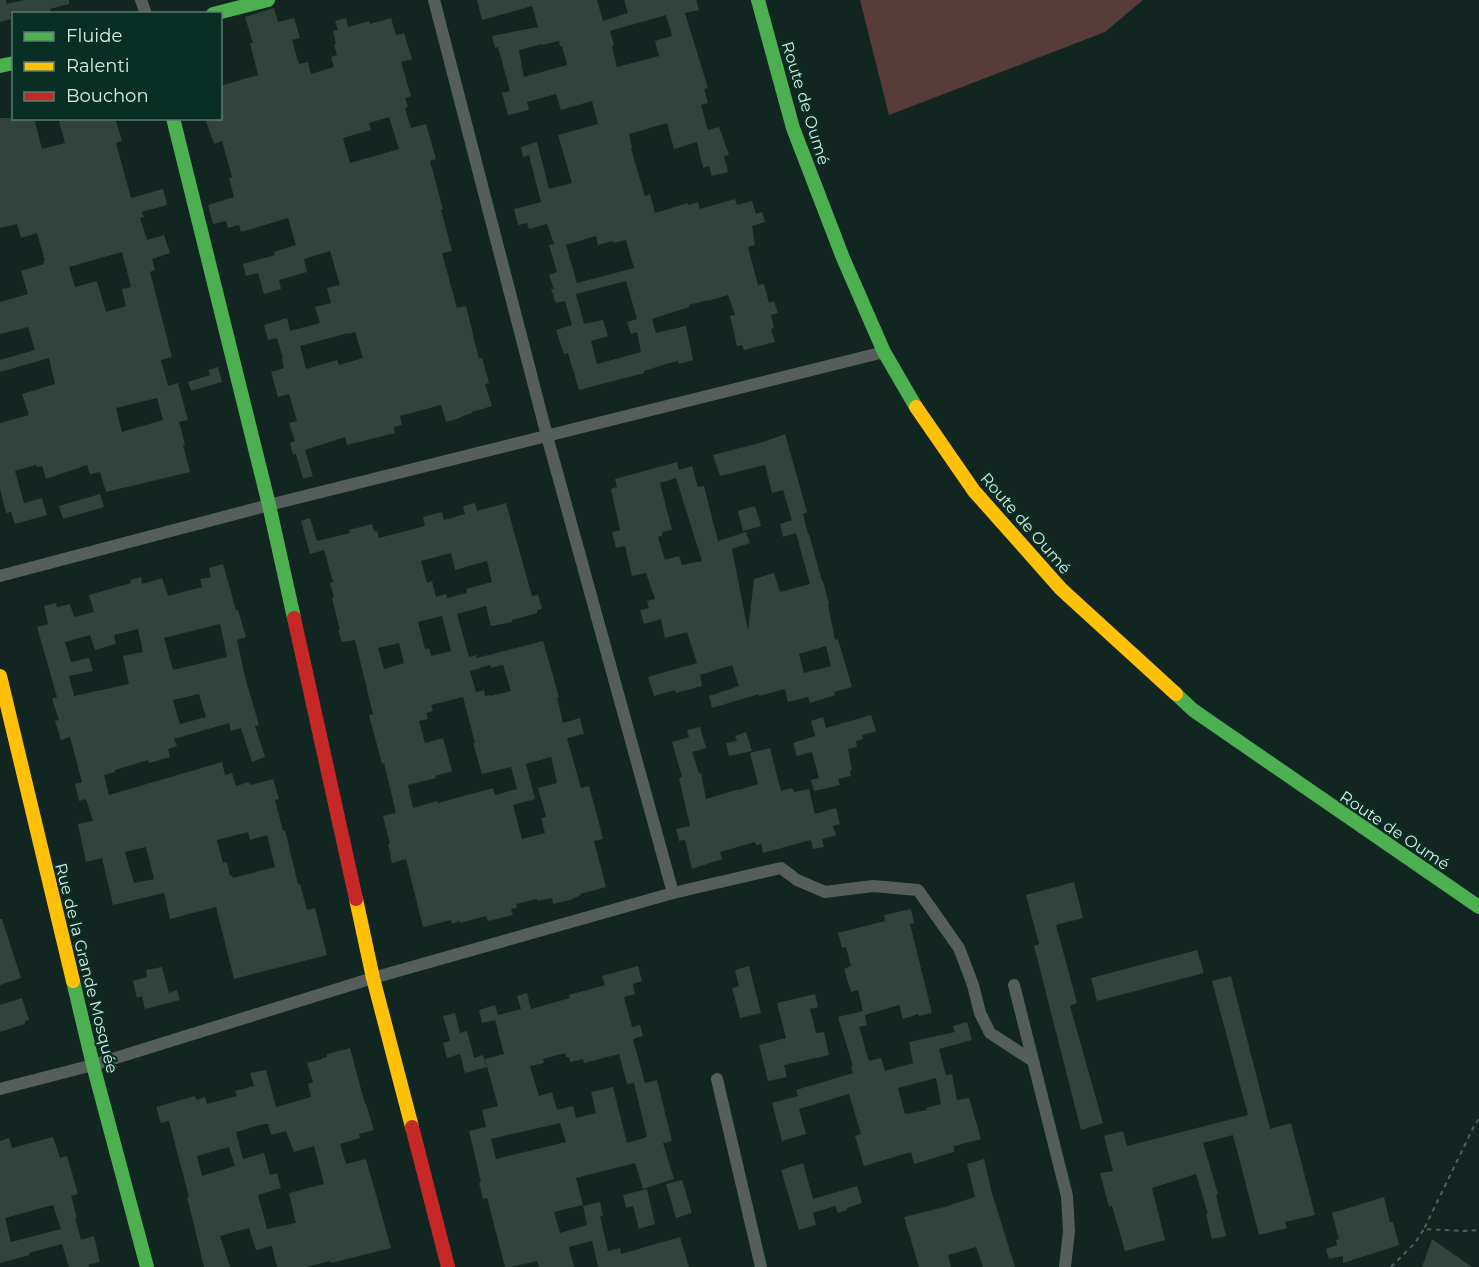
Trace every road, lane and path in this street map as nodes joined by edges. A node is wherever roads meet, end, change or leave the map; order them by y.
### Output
1 (268, 0) edge
2 (434, 0) edge
3 (758, 0) edge
4 (221, 12) edge
5 (173, 120) edge
6 (884, 352) junction
7 (547, 436) junction
8 (269, 505) junction
9 (0, 576) edge
10 (0, 676) edge
11 (673, 893) junction
12 (1479, 907) edge
13 (373, 978) junction
14 (1014, 985) dead end
15 (1033, 1061) junction
16 (93, 1065) junction
17 (717, 1079) dead end
18 (0, 1089) edge
19 (1479, 1119) edge
20 (1424, 1229) junction
21 (1479, 1230) edge
22 (147, 1267) edge
23 (448, 1267) edge
24 (761, 1267) edge
25 (1065, 1267) edge
26 (1391, 1267) edge

1 - 4 street
2 - 7 street
3 - 6 street, Route de Oumé
5 - 8 street
6 - 7 street
6 - 12 street, Route de Oumé
7 - 8 street
7 - 11 street
8 - 9 street
8 - 13 street
10 - 16 street, Rue de la Grande Mosquée
11 - 13 street
11 - 15 street
13 - 16 street
13 - 23 street
14 - 15 street
15 - 25 street
16 - 18 street
16 - 22 street, Rue de la Grande Mosquée
17 - 24 street
19 - 20 path
20 - 21 path
20 - 26 path

